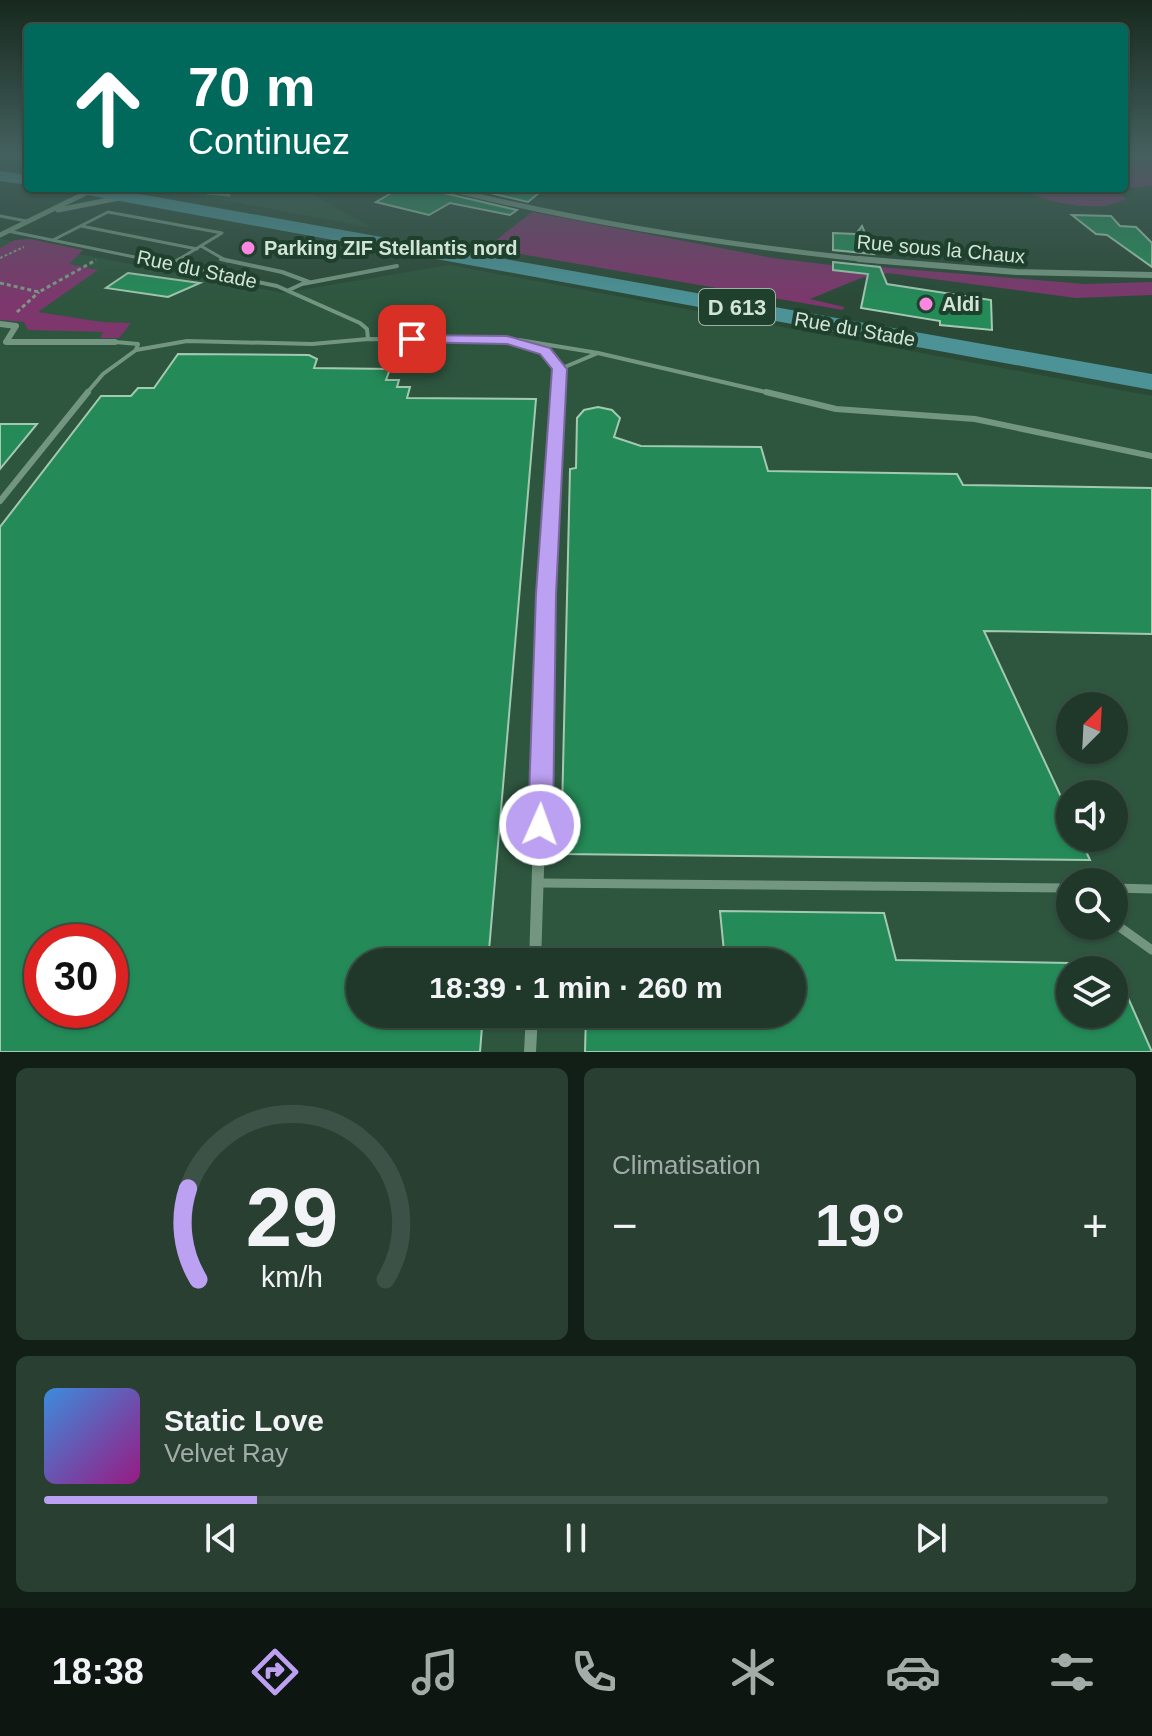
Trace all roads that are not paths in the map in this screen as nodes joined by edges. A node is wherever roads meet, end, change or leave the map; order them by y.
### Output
1 (62, 204) edge
2 (77, 204) edge
3 (188, 204) edge
4 (236, 204) edge
5 (521, 204) edge
6 (46, 213) junction
7 (0, 216) edge
8 (26, 221) junction
9 (81, 226) junction
10 (328, 229) junction
11 (8, 231) junction
12 (0, 235) edge
13 (53, 240) junction
14 (199, 248) junction
15 (172, 264) junction
16 (397, 266) dead end
17 (1152, 275) edge
18 (309, 282) junction
19 (289, 290) junction
20 (2, 324) edge
21 (368, 339) junction
22 (507, 340) junction
23 (3, 342) edge
24 (115, 342) joint
25 (136, 350) junction
26 (598, 353) junction
27 (560, 369) junction
28 (1152, 371) edge
29 (1152, 382) edge
30 (1152, 456) edge
31 (0, 501) edge
32 (546, 594) joint
33 (539, 883) junction
34 (1128, 888) edge
35 (1152, 889) edge
36 (1056, 890) edge
37 (1128, 933) edge
38 (536, 948) edge
39 (1152, 950) edge
40 (531, 1028) edge
41 (530, 1052) edge

1 - 6 street
2 - 6 street
3 - 10 main road, D 613
4 - 10 main road, D 613
5 - 17 street, Rue sous la Chaux
6 - 8 street
7 - 8 lane
8 - 11 street
9 - 13 lane
9 - 14 lane
9 - 14 lane
10 - 28 main road, Rue du Stade / D 613
10 - 29 main road, Rue du Stade / D 613
11 - 12 street
11 - 13 lane, Rue du Stade
13 - 15 lane, Rue du Stade
14 - 15 lane
14 - 18 lane
15 - 19 lane, Rue du Stade
16 - 18 lane
18 - 19 lane
19 - 21 lane, Rue du Stade
20 - 23 street
21 - 22 lane
21 - 25 lane
22 - 26 lane
22 - 27 lane
23 - 24 street
24 - 25 lane
25 - 31 lane
26 - 27 lane
26 - 30 lane
27 - 32 lane
32 - 33 street
33 - 36 lane
33 - 38 street
34 - 35 lane
37 - 39 lane
40 - 41 street

